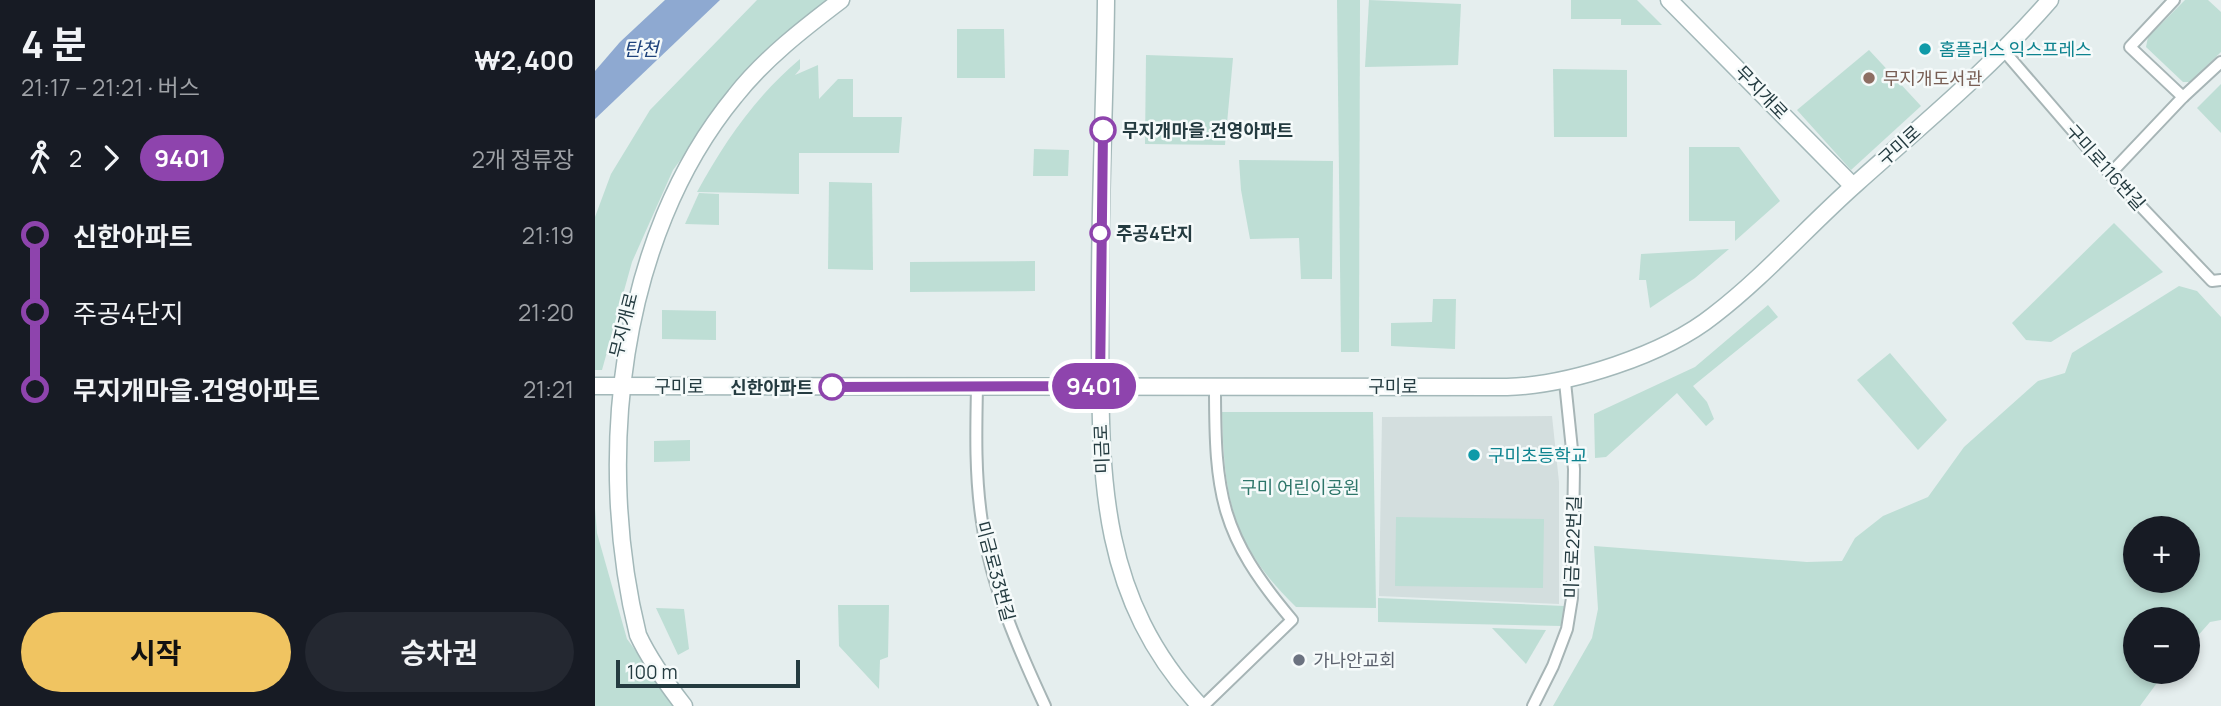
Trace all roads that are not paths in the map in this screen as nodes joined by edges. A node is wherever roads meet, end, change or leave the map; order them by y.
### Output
1 (841, 0) edge
2 (1106, 0) edge
3 (1669, 0) edge
4 (2050, 0) edge
5 (2174, 0) edge
6 (2004, 51) junction
7 (2221, 62) edge
8 (2183, 97) junction
9 (2111, 174) junction
10 (1853, 186) junction
11 (2217, 280) edge
12 (2221, 290) edge
13 (1565, 382) junction
14 (602, 386) edge
15 (1100, 386) junction
16 (977, 387) junction
17 (1215, 387) junction
18 (684, 706) edge
19 (1045, 706) edge
20 (1201, 706) edge
21 (1533, 706) edge

1 - 14 street, 무지개로
2 - 15 street, 미금로
3 - 10 street, 무지개로
4 - 6 street, 구미로
5 - 8 street
6 - 9 street, 구미로116번길
6 - 10 street, 구미로
7 - 8 street
8 - 9 street
9 - 11 street, 구미로116번길
10 - 13 street, 구미로
11 - 12 street, 구미로116번길
13 - 17 street, 구미로
13 - 21 street, 미금로22번길
14 - 16 street, 구미로
14 - 18 street, 무지개로
15 - 16 street, 구미로
15 - 17 street, 구미로
15 - 20 street, 미금로
16 - 19 street, 미금로33번길
17 - 20 street

